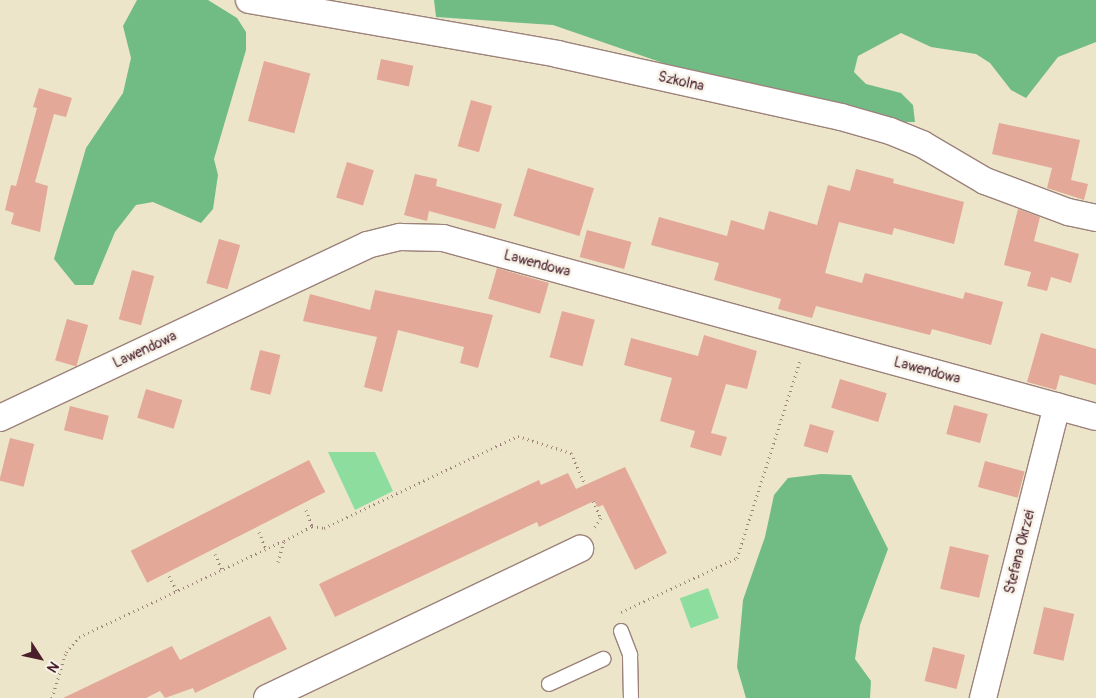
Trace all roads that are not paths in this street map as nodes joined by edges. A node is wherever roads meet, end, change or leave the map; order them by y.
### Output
1 (249, 0) edge
2 (1096, 218) edge
3 (1057, 406) junction
4 (1096, 417) edge
5 (0, 418) edge
6 (580, 549) dead end
7 (621, 631) dead end
8 (603, 659) dead end
9 (549, 684) dead end
10 (267, 698) edge
11 (631, 698) edge
12 (983, 698) edge

1 - 2 street, Szkolna
3 - 4 street, Lawendowa
3 - 5 street, Lawendowa
3 - 12 street, Stefana Okrzei
6 - 10 street
7 - 11 lane
8 - 9 lane

